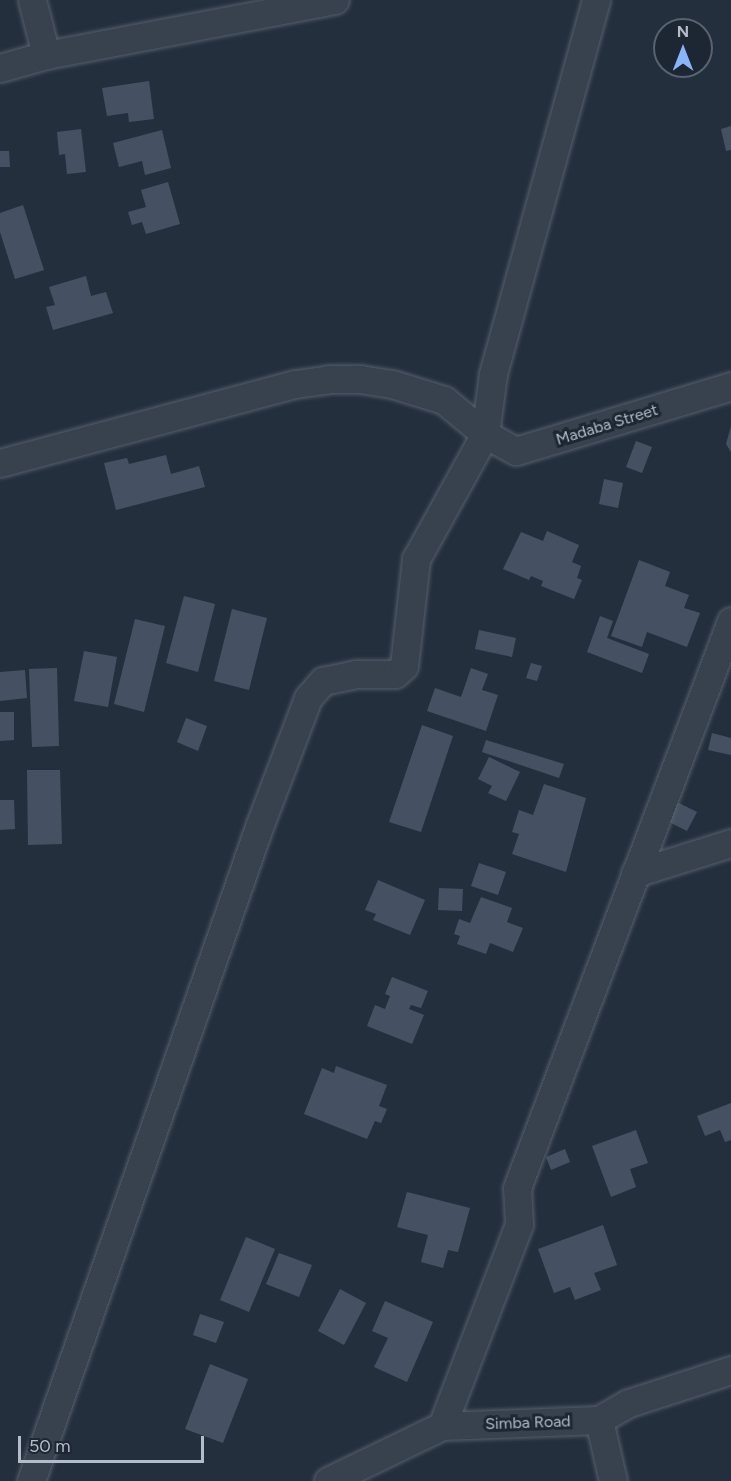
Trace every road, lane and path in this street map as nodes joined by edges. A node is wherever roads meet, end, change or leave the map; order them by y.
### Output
1 (32, 0) edge
2 (335, 0) edge
3 (596, 0) edge
4 (46, 55) junction
5 (0, 68) edge
6 (731, 386) edge
7 (485, 434) junction
8 (0, 463) edge
9 (731, 621) edge
10 (731, 843) edge
11 (635, 873) junction
12 (731, 1370) edge
13 (598, 1420) junction
14 (442, 1426) junction
15 (31, 1481) edge
16 (328, 1481) edge
17 (614, 1481) edge

1 - 4 street
2 - 4 street
3 - 7 street
4 - 5 street
6 - 7 street, Madaba Street
7 - 8 street, Madaba Street
7 - 15 street
9 - 11 street
10 - 11 street
11 - 14 street
12 - 13 street, Simba Road
13 - 14 street, Simba Road
13 - 17 street
14 - 16 street, Simba Road

